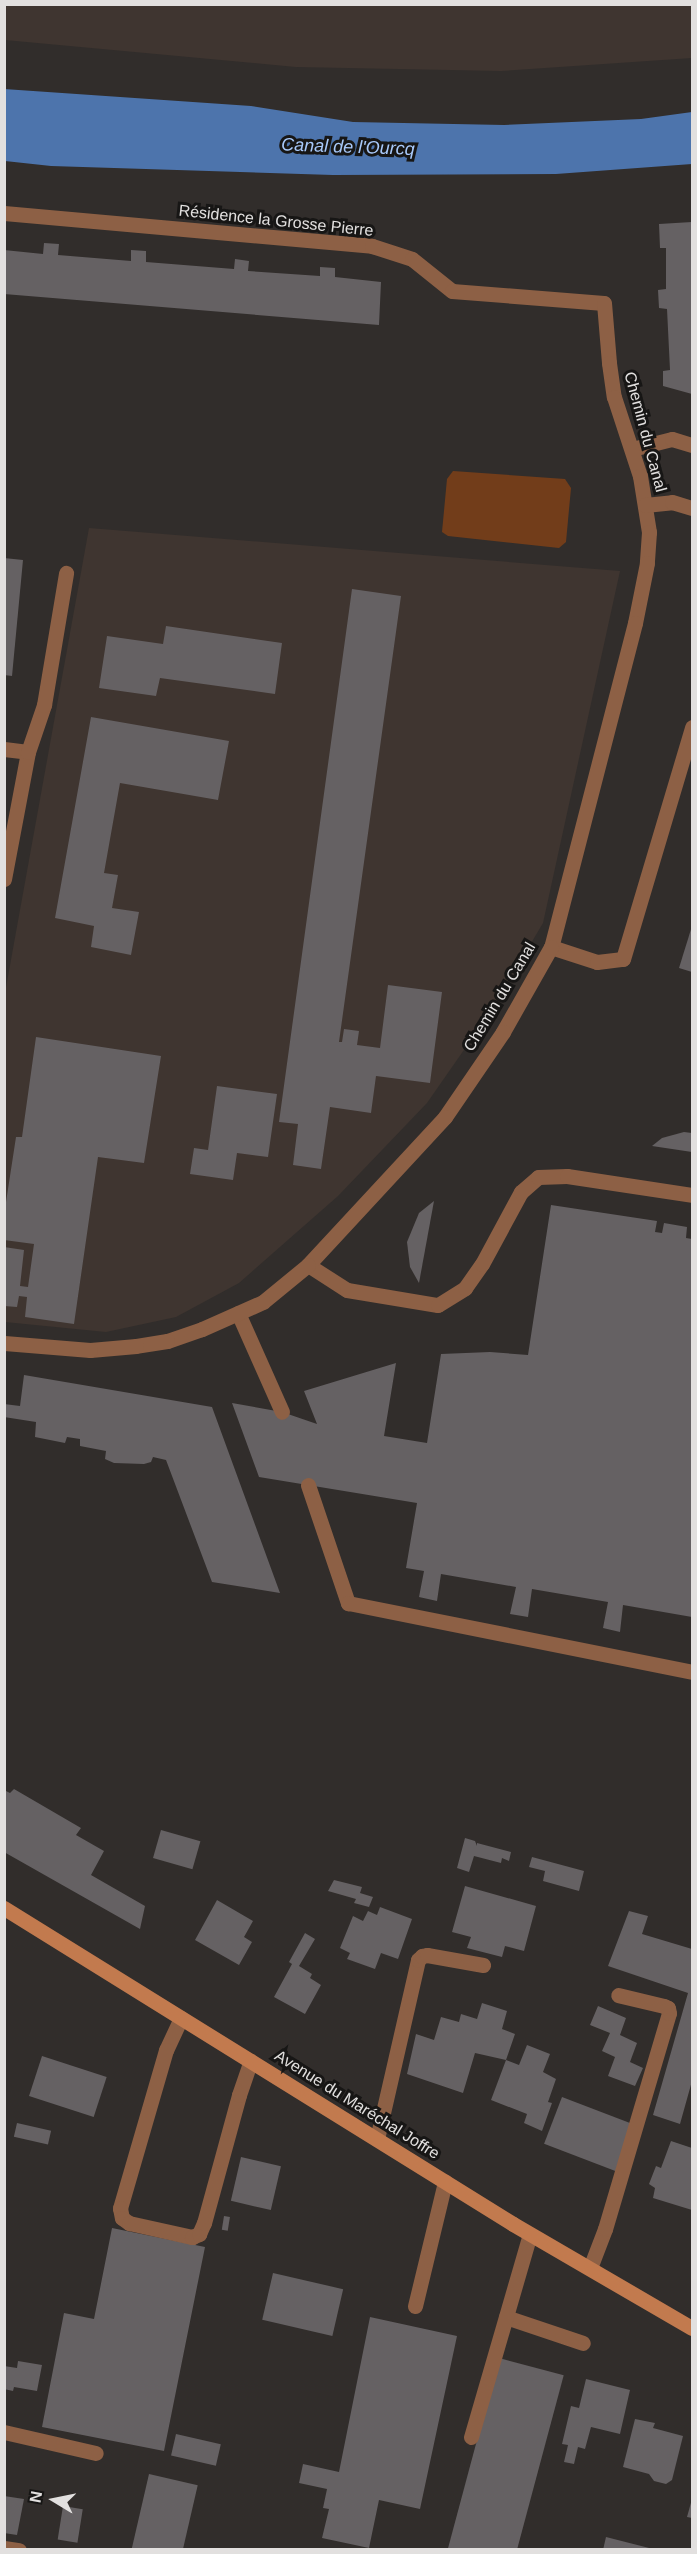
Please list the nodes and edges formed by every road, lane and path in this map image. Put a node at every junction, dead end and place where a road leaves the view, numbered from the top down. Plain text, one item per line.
1 (4, 213) edge
2 (604, 303) joint
3 (693, 445) edge
4 (632, 449) junction
5 (645, 505) junction
6 (693, 508) edge
7 (66, 573) dead end
8 (693, 728) edge
9 (4, 749) edge
10 (28, 752) junction
11 (7, 850) edge
12 (4, 879) edge
13 (551, 947) junction
14 (693, 1194) edge
15 (308, 1265) junction
16 (238, 1313) junction
17 (4, 1343) edge
18 (282, 1412) dead end
19 (308, 1485) dead end
20 (693, 1672) edge
21 (4, 1908) edge
22 (483, 1965) dead end
23 (618, 1995) dead end
24 (181, 2018) junction
25 (251, 2061) junction
26 (376, 2139) junction
27 (445, 2182) junction
28 (530, 2234) junction
29 (590, 2268) junction
30 (415, 2307) dead end
31 (506, 2317) junction
32 (693, 2328) edge
33 (583, 2343) dead end
34 (4, 2432) edge
35 (471, 2437) dead end
36 (96, 2453) dead end
37 (4, 2548) edge
38 (19, 2550) edge

1 - 2 street, Résidence la Grosse Pierre
2 - 4 street, Chemin du Canal
3 - 4 street
4 - 5 street, Chemin du Canal
5 - 6 street
5 - 13 street, Chemin du Canal
7 - 10 street
8 - 13 street
9 - 10 street
10 - 11 street
11 - 12 street
13 - 15 street, Chemin du Canal
14 - 15 street
15 - 16 street, Chemin du Canal
16 - 17 street, Chemin du Canal
16 - 18 street
19 - 20 street
21 - 24 main road, Avenue du Maréchal Joffre
22 - 26 street
23 - 29 street
24 - 25 main road, Avenue du Maréchal Joffre
24 - 25 street
25 - 26 main road, Avenue du Maréchal Joffre
26 - 27 main road, Avenue du Maréchal Joffre
27 - 28 main road, Avenue du Maréchal Joffre
27 - 30 street
28 - 29 main road, Avenue du Maréchal Joffre
28 - 31 street
29 - 32 main road, Avenue du Maréchal Joffre
31 - 33 street
31 - 35 street
34 - 36 street
37 - 38 street

